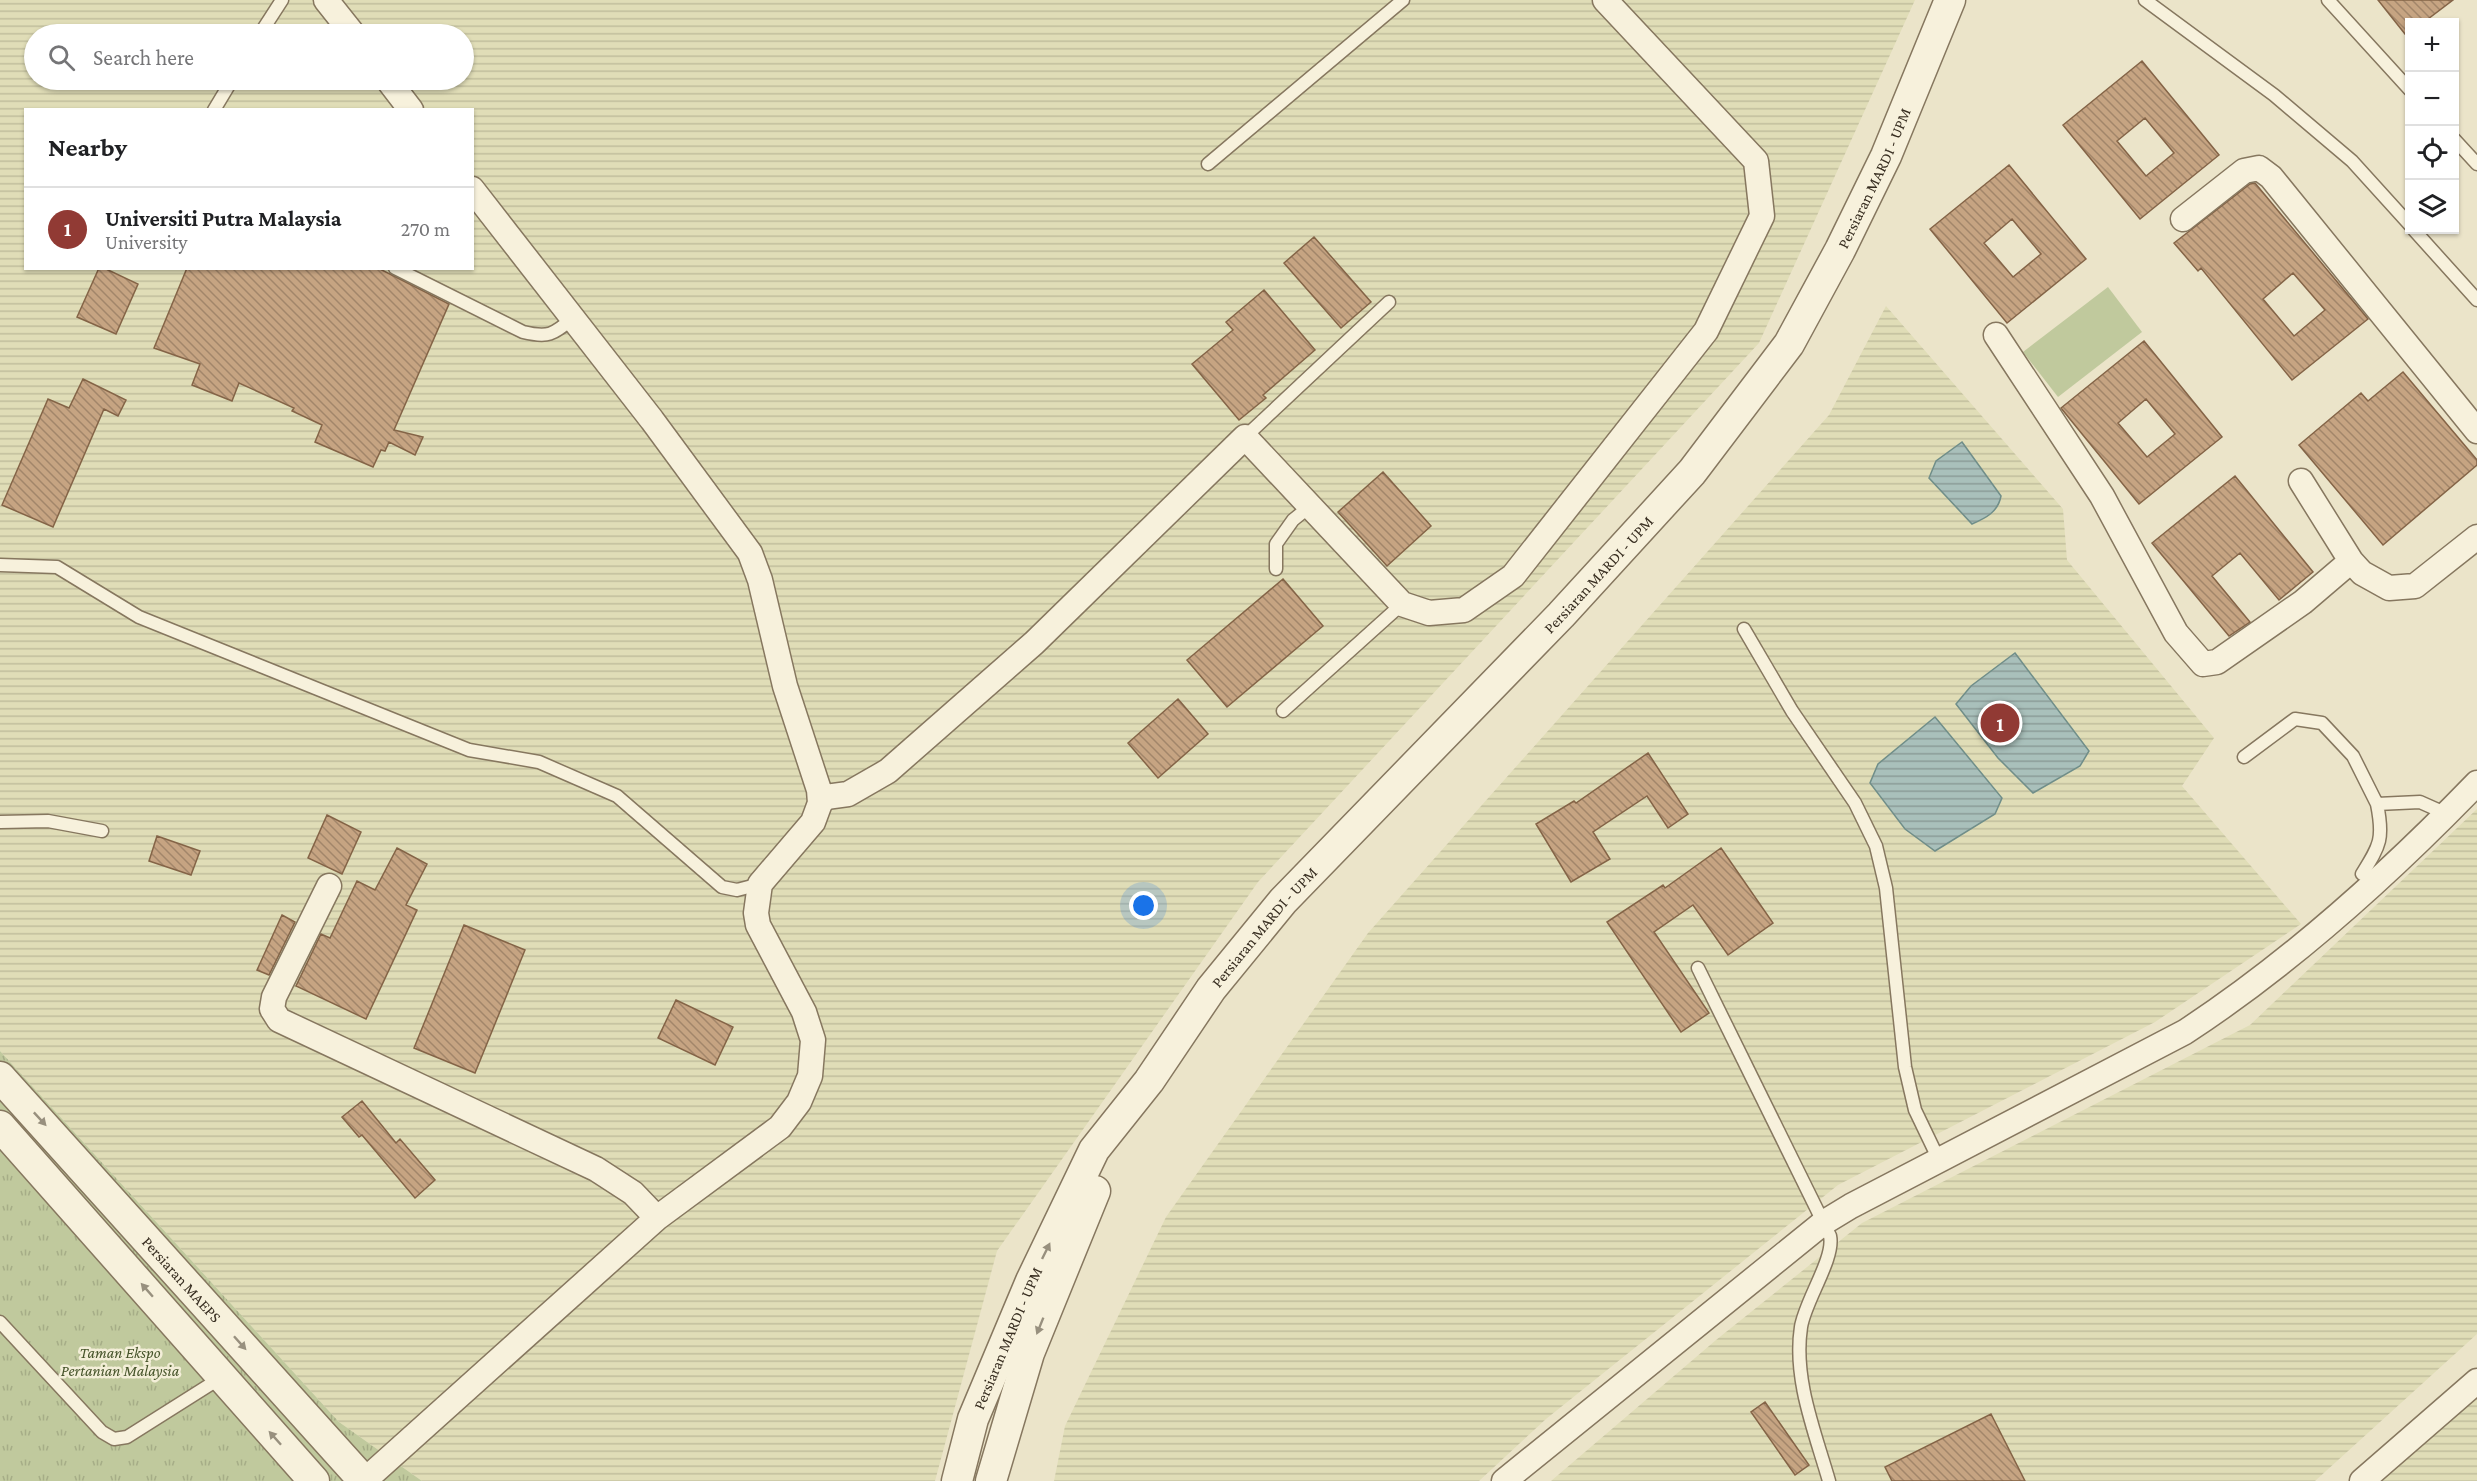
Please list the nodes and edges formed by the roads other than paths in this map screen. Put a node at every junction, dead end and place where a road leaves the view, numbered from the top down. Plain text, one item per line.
1 (282, 0) edge
2 (326, 0) edge
3 (1403, 0) edge
4 (1605, 0) edge
5 (1950, 0) edge
6 (2145, 0) edge
7 (2328, 0) edge
8 (266, 24) edge
9 (345, 24) edge
10 (2405, 86) edge
11 (226, 90) edge
12 (396, 90) edge
13 (215, 108) edge
14 (409, 108) edge
15 (2459, 144) edge
16 (1208, 164) dead end
17 (2477, 164) edge
18 (474, 192) edge
19 (2183, 219) dead end
20 (2405, 221) edge
21 (2418, 234) edge
22 (399, 270) edge
23 (2477, 300) edge
24 (1389, 302) dead end
25 (573, 318) junction
26 (1996, 335) dead end
27 (2477, 431) edge
28 (1245, 437) junction
29 (2301, 481) dead end
30 (1309, 507) junction
31 (2477, 537) edge
32 (2351, 561) junction
33 (0, 565) edge
34 (1276, 569) dead end
35 (1402, 604) junction
36 (1744, 630) dead end
37 (1283, 711) dead end
38 (2244, 757) dead end
39 (2477, 783) edge
40 (834, 797) junction
41 (2377, 804) junction
42 (2447, 814) junction
43 (0, 822) edge
44 (102, 831) dead end
45 (2362, 874) dead end
46 (760, 884) junction
47 (329, 886) dead end
48 (1698, 968) dead end
49 (0, 1077) edge
50 (1149, 1081) junction
51 (0, 1126) edge
52 (1939, 1160) junction
53 (657, 1218) junction
54 (1823, 1223) junction
55 (0, 1322) edge
56 (223, 1377) junction
57 (2477, 1381) edge
58 (314, 1481) edge
59 (364, 1481) edge
60 (957, 1481) edge
61 (991, 1481) edge
62 (1503, 1481) edge
63 (1829, 1481) edge
64 (2362, 1481) edge

1 - 8 lane
2 - 9 street
3 - 16 lane
4 - 35 street
5 - 50 street, Persiaran MARDI - UPM
6 - 20 lane
7 - 10 lane
11 - 13 lane
12 - 14 street
15 - 17 lane
18 - 25 street
19 - 27 street
21 - 23 lane
22 - 25 lane
24 - 28 lane
25 - 40 street
26 - 32 street
28 - 30 street
28 - 40 street
29 - 32 street
30 - 34 lane
30 - 35 street
31 - 32 street
33 - 46 lane
35 - 37 lane
36 - 52 lane
38 - 41 lane
39 - 42 street
40 - 46 street
41 - 42 lane
41 - 45 lane
42 - 52 street
43 - 44 lane
46 - 53 street
47 - 53 street
48 - 54 lane
49 -> 59 street, Persiaran MAEPS
60 -> 50 street, Persiaran MARDI - UPM
50 -> 61 street, Persiaran MARDI - UPM
56 -> 51 street, Persiaran MAEPS
52 - 54 street
53 - 59 street
54 - 62 street
54 - 63 lane
55 - 56 lane
58 -> 56 street, Persiaran MAEPS
57 - 64 street

